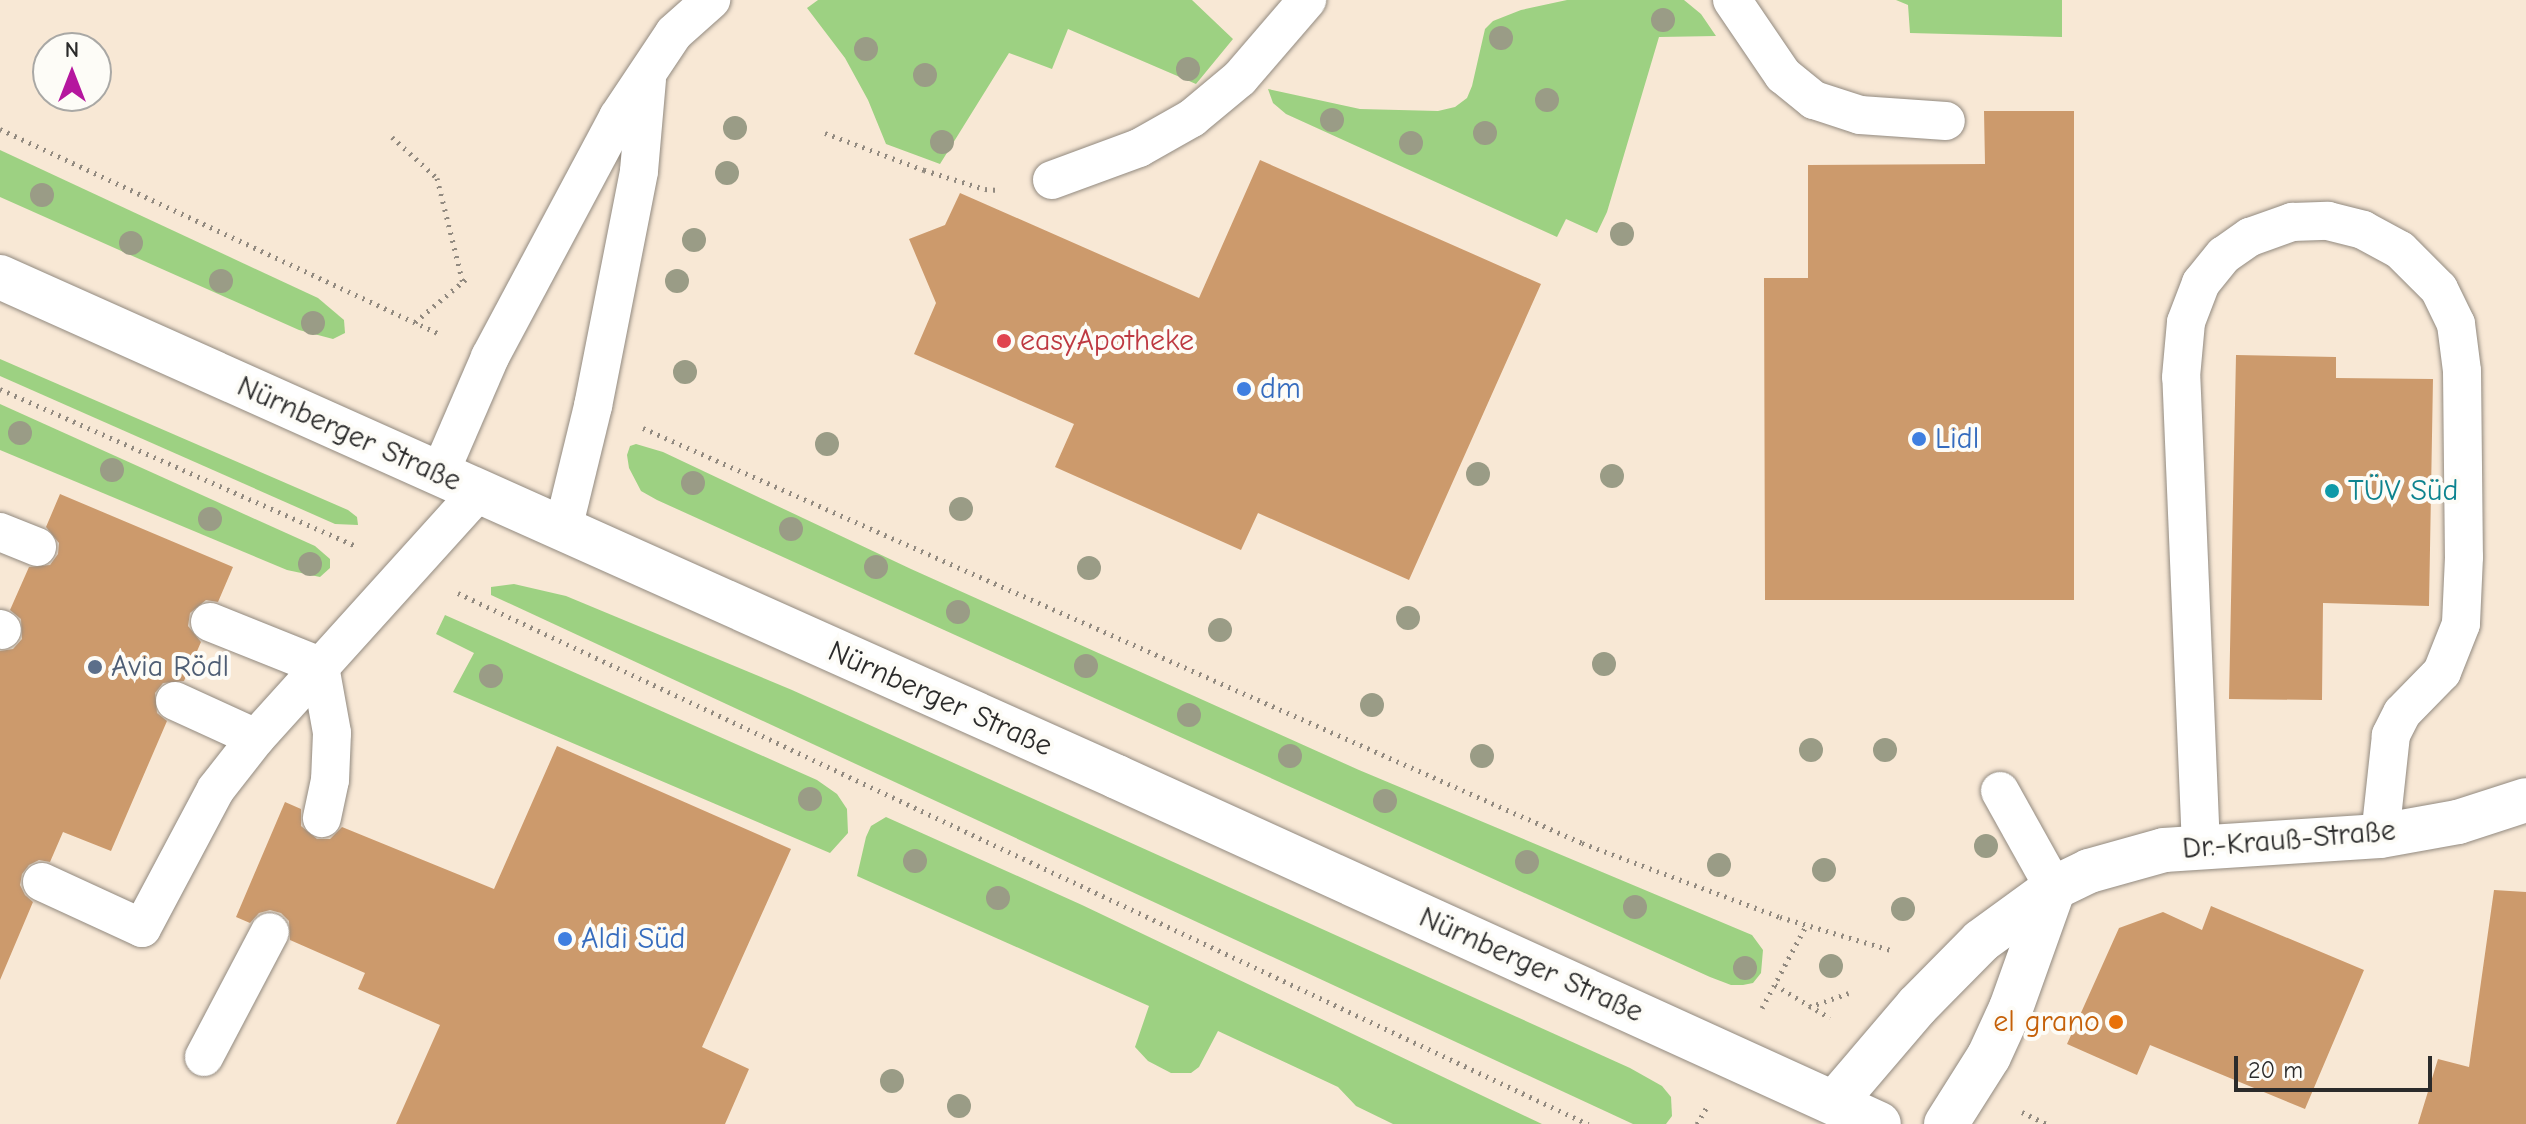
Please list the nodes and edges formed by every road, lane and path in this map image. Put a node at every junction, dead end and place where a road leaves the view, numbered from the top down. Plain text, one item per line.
1 (711, 0) edge
2 (1307, 0) edge
3 (1732, 0) edge
4 (648, 72) junction
5 (1946, 121) dead end
6 (0, 129) edge
7 (825, 133) dead end
8 (392, 137) dead end
9 (1052, 180) dead end
10 (985, 189) dead end
11 (0, 277) edge
12 (463, 284) dead end
13 (427, 329) dead end
14 (0, 389) edge
15 (637, 425) dead end
16 (439, 475) junction
17 (478, 492) junction
18 (563, 529) junction
19 (0, 532) edge
20 (37, 547) dead end
21 (408, 569) junction
22 (210, 622) dead end
23 (320, 666) junction
24 (175, 701) dead end
25 (256, 738) junction
26 (2000, 791) dead end
27 (2526, 800) edge
28 (322, 818) dead end
29 (2380, 836) junction
30 (2201, 847) junction
31 (42, 882) dead end
32 (2054, 888) junction
33 (1806, 926) junction
34 (270, 932) dead end
35 (1898, 952) dead end
36 (1775, 985) junction
37 (1768, 999) dead end
38 (1822, 1014) dead end
39 (204, 1057) dead end
40 (1827, 1113) edge
41 (1588, 1124) edge
42 (1879, 1124) edge
43 (1946, 1124) edge

1 - 4 lane
2 - 9 lane
3 - 5 lane
4 - 16 lane
4 - 18 lane
6 - 13 path
7 - 10 path
8 - 12 path
11 - 16 main road, Nürnberger Straße
14 - 21 path
15 - 33 path
16 - 17 main road, Nürnberger Straße
17 - 18 main road, Nürnberger Straße
17 - 21 lane
18 - 40 main road, Nürnberger Straße
19 - 20 lane
21 - 23 lane
21 - 41 path
22 - 23 lane
23 - 25 lane
23 - 28 lane
24 - 25 lane
25 - 31 lane
26 - 32 lane
27 - 29 main road, Dr.-Krauß-Straße
29 - 30 main road, Dr.-Krauß-Straße
29 - 30 lane
30 - 32 main road, Dr.-Krauß-Straße
32 - 40 main road, Dr.-Krauß-Straße
32 - 43 main road
33 - 35 path
33 - 36 path
34 - 39 lane
36 - 37 path
36 - 38 path
40 - 42 main road, Nürnberger Straße

